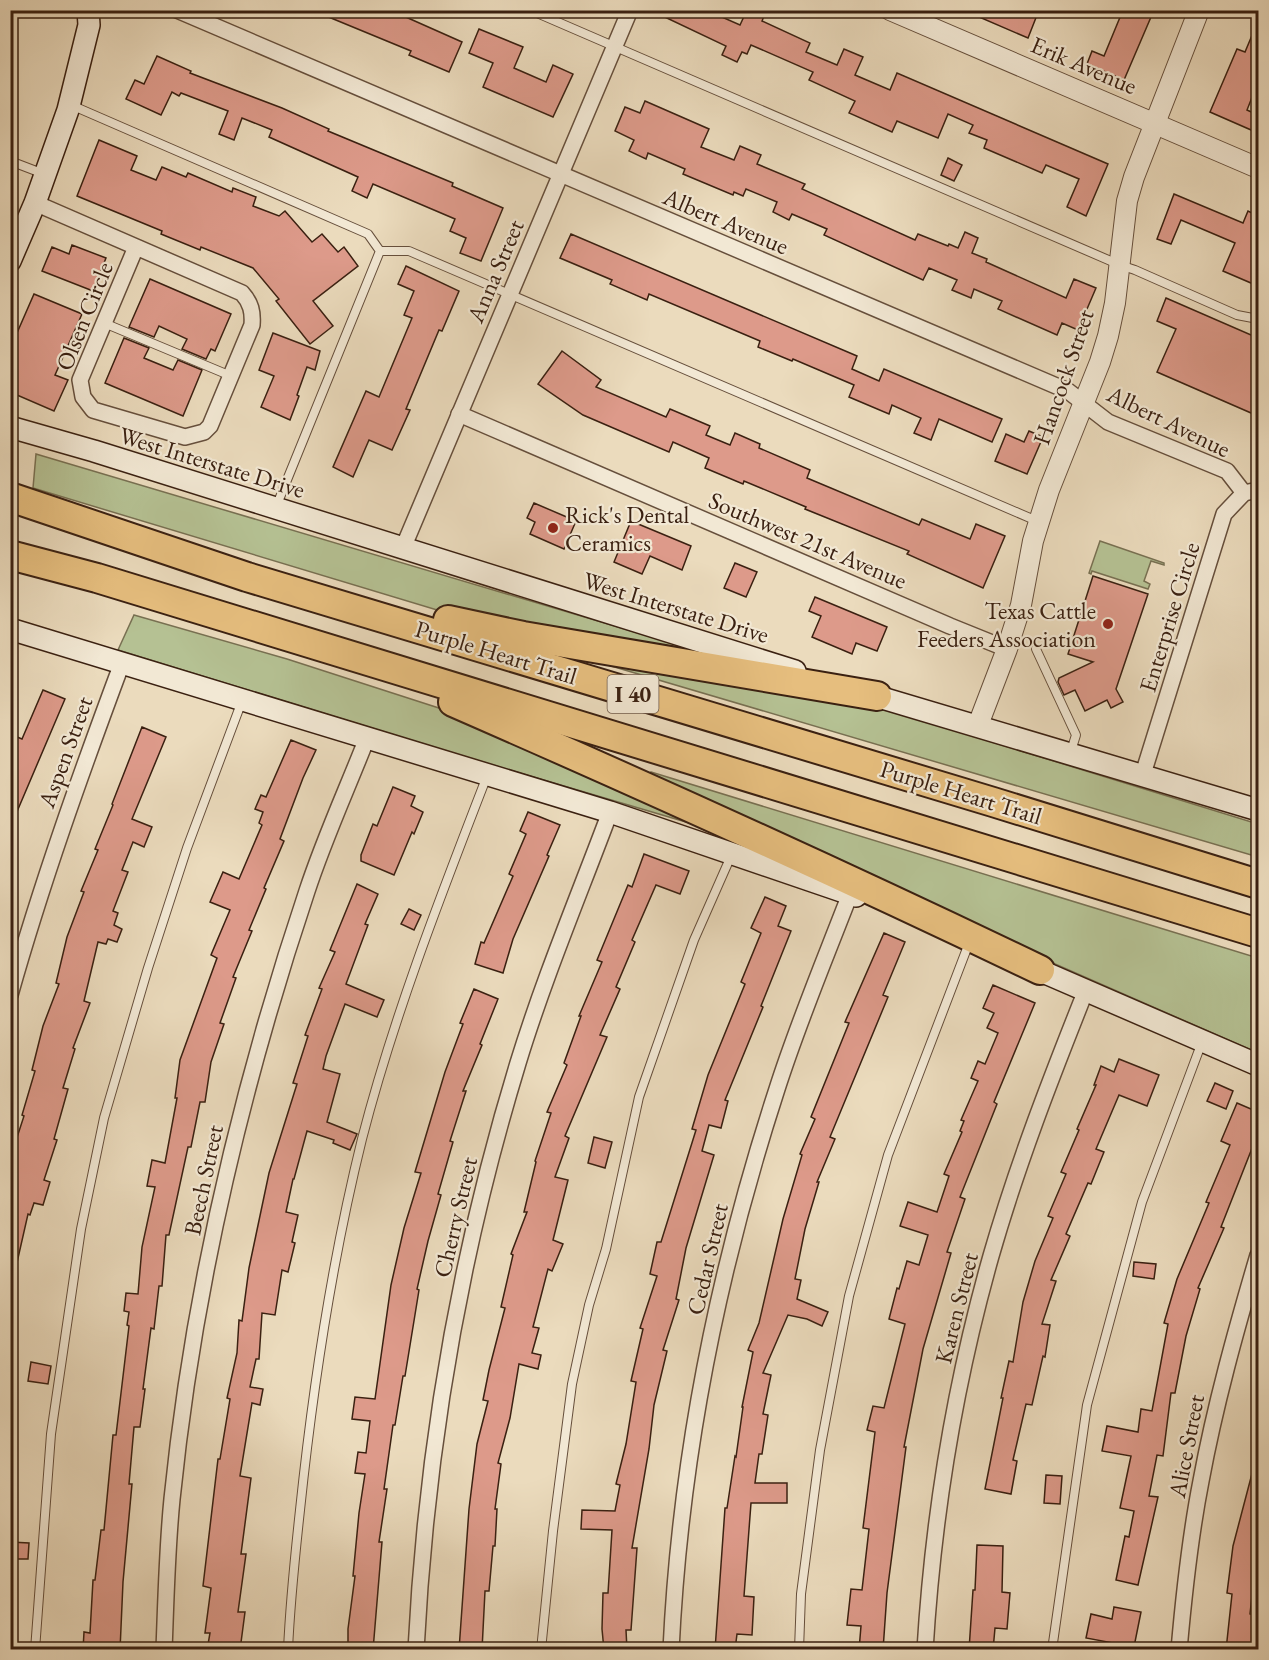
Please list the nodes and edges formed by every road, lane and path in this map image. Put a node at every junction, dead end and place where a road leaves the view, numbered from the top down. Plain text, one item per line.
1 (88, 10) edge
2 (177, 10) edge
3 (530, 10) edge
4 (630, 10) edge
5 (890, 10) edge
6 (1199, 10) edge
7 (1247, 10) edge
8 (1258, 15) edge
9 (924, 17) edge
10 (615, 46) junction
11 (69, 104) junction
12 (1154, 123) junction
13 (10, 161) edge
14 (1258, 168) edge
15 (45, 175) junction
16 (560, 175) junction
17 (35, 203) junction
18 (136, 247) junction
19 (380, 251) junction
20 (10, 261) edge
21 (1120, 265) junction
22 (510, 294) junction
23 (1258, 320) edge
24 (104, 323) junction
25 (231, 376) junction
26 (1083, 403) junction
27 (459, 414) junction
28 (10, 427) edge
29 (1251, 491) edge
30 (10, 497) edge
31 (276, 508) junction
32 (1039, 521) junction
33 (403, 548) junction
34 (10, 555) edge
35 (247, 577) junction
36 (10, 629) edge
37 (325, 646) junction
38 (1007, 649) junction
39 (1036, 649) dead end
40 (122, 663) junction
41 (877, 696) junction
42 (243, 700) junction
43 (978, 725) junction
44 (367, 738) junction
45 (1071, 753) junction
46 (488, 774) junction
47 (1143, 774) junction
48 (1258, 810) edge
49 (610, 812) junction
50 (732, 854) junction
51 (1258, 884) edge
52 (850, 894) junction
53 (1258, 933) edge
54 (969, 941) junction
55 (1040, 970) junction
56 (1086, 990) junction
57 (10, 995) edge
58 (1203, 1041) junction
59 (1258, 1065) edge
60 (1258, 1255) edge
61 (35, 1650) edge
62 (164, 1650) edge
63 (288, 1650) edge
64 (416, 1650) edge
65 (541, 1650) edge
66 (671, 1650) edge
67 (799, 1650) edge
68 (925, 1650) edge
69 (1052, 1650) edge
70 (1179, 1650) edge

1 - 11 main road
2 - 16 street, Albert Avenue
3 - 10 lane
4 - 10 street, Anna Street
5 - 9 street, Erik Avenue
6 - 12 street, Hancock Street
7 - 8 lane
9 - 12 street, Erik Avenue
10 - 16 street, Anna Street
10 - 21 lane
11 - 15 main road
11 - 19 lane
12 - 14 street, Erik Avenue
12 - 21 street, Hancock Street
13 - 15 lane
15 - 17 main road
16 - 22 street, Anna Street
16 - 26 street, Albert Avenue
17 - 18 street, Olsen Circle
17 - 20 main road
18 - 24 street, Olsen Circle
18 - 25 street, Olsen Circle
19 - 22 lane
19 - 31 lane
21 - 23 lane
21 - 26 street, Hancock Street
22 - 27 street, Anna Street
22 - 32 lane
24 - 25 lane
24 - 25 street, Olsen Circle
26 - 29 street, Albert Avenue
26 - 32 street, Hancock Street
27 - 33 street, Anna Street
27 - 38 street, Southwest 21st Avenue
28 - 31 main road, West Interstate Drive
29 - 47 street, Enterprise Circle
30 - 35 highway, Purple Heart Trail / I 40
31 - 33 main road, West Interstate Drive
32 - 38 street, Hancock Street
33 - 41 main road, West Interstate Drive
34 - 37 highway, Purple Heart Trail / I 40
35 - 41 highway
35 - 51 highway, Purple Heart Trail / I 40
36 - 40 main road
37 - 53 highway, Purple Heart Trail / I 40
37 - 55 highway
38 - 43 street, Hancock Street
39 - 45 lane
40 - 42 main road
40 - 57 street, Aspen Street
41 - 43 main road, West Interstate Drive
42 - 44 main road
42 - 61 lane
43 - 45 main road, West Interstate Drive
44 - 46 main road
44 - 62 street, Beech Street
45 - 47 main road, West Interstate Drive
46 - 49 main road
46 - 63 lane
47 - 48 main road, West Interstate Drive
49 - 50 main road
49 - 64 street, Cherry Street
50 - 52 main road
50 - 65 lane
52 - 54 main road
52 - 66 street, Cedar Street
54 - 55 main road
54 - 67 lane
55 - 56 main road
56 - 58 main road
56 - 68 street, Karen Street
58 - 59 main road
58 - 69 lane
60 - 70 street, Alice Street

